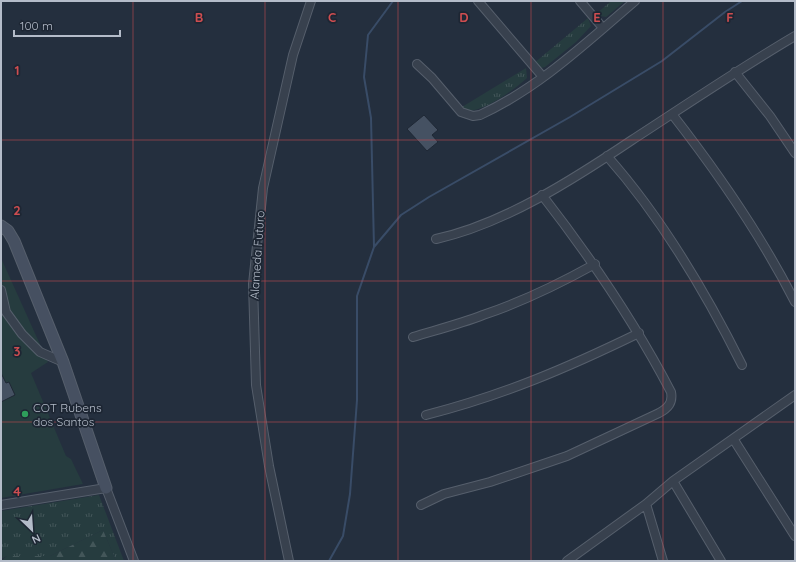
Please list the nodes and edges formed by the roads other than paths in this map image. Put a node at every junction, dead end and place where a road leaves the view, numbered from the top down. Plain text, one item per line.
1 (311, 1) edge
2 (478, 1) edge
3 (580, 1) edge
4 (635, 1) edge
5 (603, 28) junction
6 (795, 36) edge
7 (417, 64) dead end
8 (735, 72) junction
9 (543, 77) junction
10 (672, 114) junction
11 (795, 153) edge
12 (607, 156) junction
13 (542, 195) junction
14 (1, 230) edge
15 (436, 239) dead end
16 (595, 264) junction
17 (1, 290) edge
18 (795, 302) edge
19 (639, 333) junction
20 (413, 337) dead end
21 (63, 362) junction
22 (742, 365) dead end
23 (795, 395) edge
24 (426, 415) dead end
25 (734, 440) junction
26 (673, 481) junction
27 (106, 488) junction
28 (646, 504) junction
29 (1, 505) edge
30 (421, 505) dead end
31 (795, 536) edge
32 (134, 561) edge
33 (289, 561) edge
34 (568, 561) edge
35 (663, 561) edge
36 (722, 561) edge

1 - 33 street, Alameda Futuro
2 - 9 street
3 - 5 street
4 - 5 street
5 - 9 street
6 - 8 street
7 - 9 street
8 - 10 street
8 - 11 street
10 - 12 street
10 - 18 street
12 - 13 street
12 - 22 street
13 - 15 street
13 - 16 street
14 - 21 street
16 - 19 street
16 - 20 street
17 - 21 street
19 - 24 street
19 - 30 street
21 - 27 street
23 - 25 street
25 - 26 street
25 - 31 street
26 - 28 street
26 - 36 street
27 - 29 street
27 - 32 street
28 - 34 street
28 - 35 street

